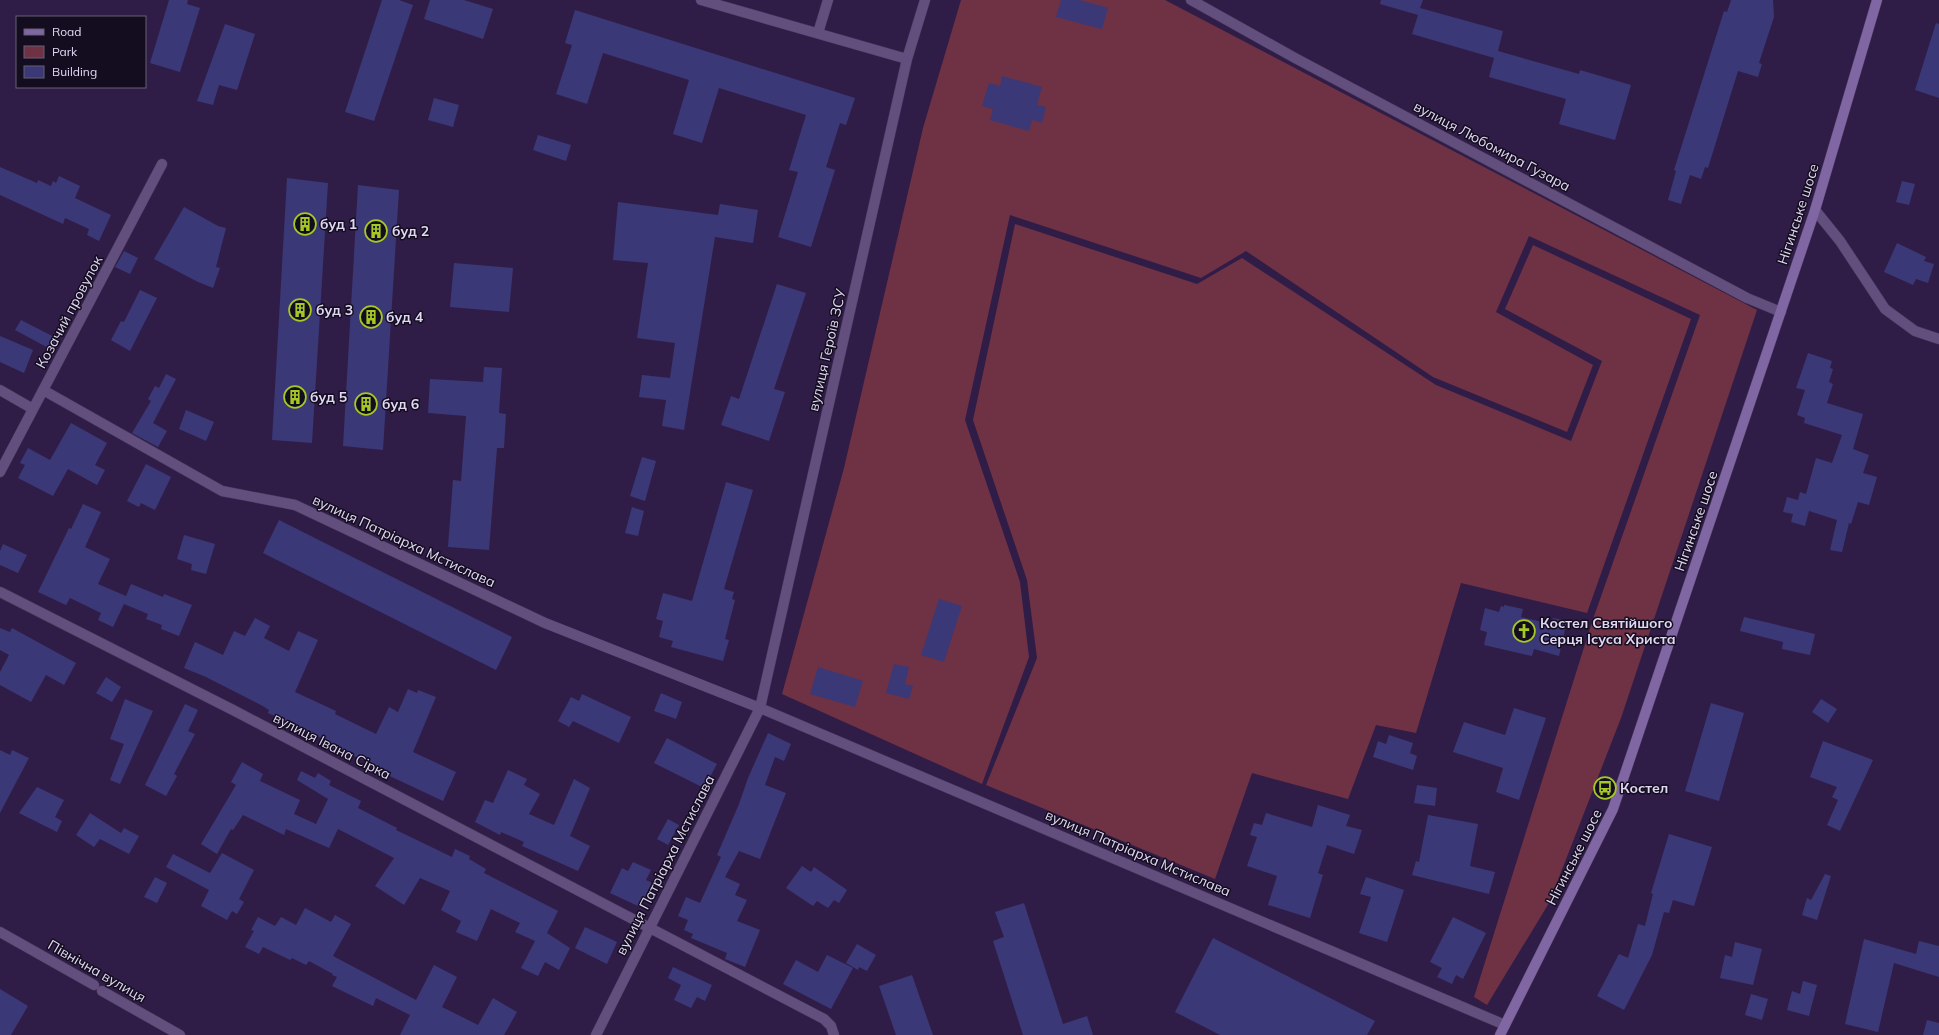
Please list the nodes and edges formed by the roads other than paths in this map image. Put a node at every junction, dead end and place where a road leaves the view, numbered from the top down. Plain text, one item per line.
1 (701, 0) edge
2 (828, 0) edge
3 (925, 0) edge
4 (1191, 0) edge
5 (1877, 0) edge
6 (818, 33) junction
7 (907, 59) junction
8 (162, 164) dead end
9 (1815, 210) junction
10 (1781, 312) junction
11 (1939, 339) edge
12 (0, 390) edge
13 (43, 390) junction
14 (33, 409) junction
15 (0, 472) edge
16 (0, 592) edge
17 (760, 708) junction
18 (650, 927) junction
19 (0, 932) edge
20 (1505, 1025) junction
21 (180, 1035) edge
22 (596, 1035) edge
23 (834, 1035) edge
24 (1500, 1035) edge

1 - 6 street
2 - 6 street
3 - 7 street, вулиця Героїв ЗСУ
4 - 10 street, вулиця Любомира Гузара
5 - 9 main road, Нігинське шосе
6 - 7 street
7 - 17 street, вулиця Героїв ЗСУ
8 - 13 street, Козачий провулок
9 - 10 main road, Нігинське шосе
9 - 11 street
10 - 20 main road, Нігинське шосе
12 - 14 street
13 - 14 street, Козачий провулок
13 - 17 street, вулиця Патріарха Мстислава
14 - 15 street, Козачий провулок
16 - 18 street, вулиця Івана Сірка
17 - 18 street, вулиця Патріарха Мстислава
17 - 20 street, вулиця Патріарха Мстислава
18 - 22 street, вулиця Патріарха Мстислава
18 - 23 street, вулиця Івана Сірка
19 - 21 street, Північна вулиця
20 - 24 main road, Нігинське шосе

